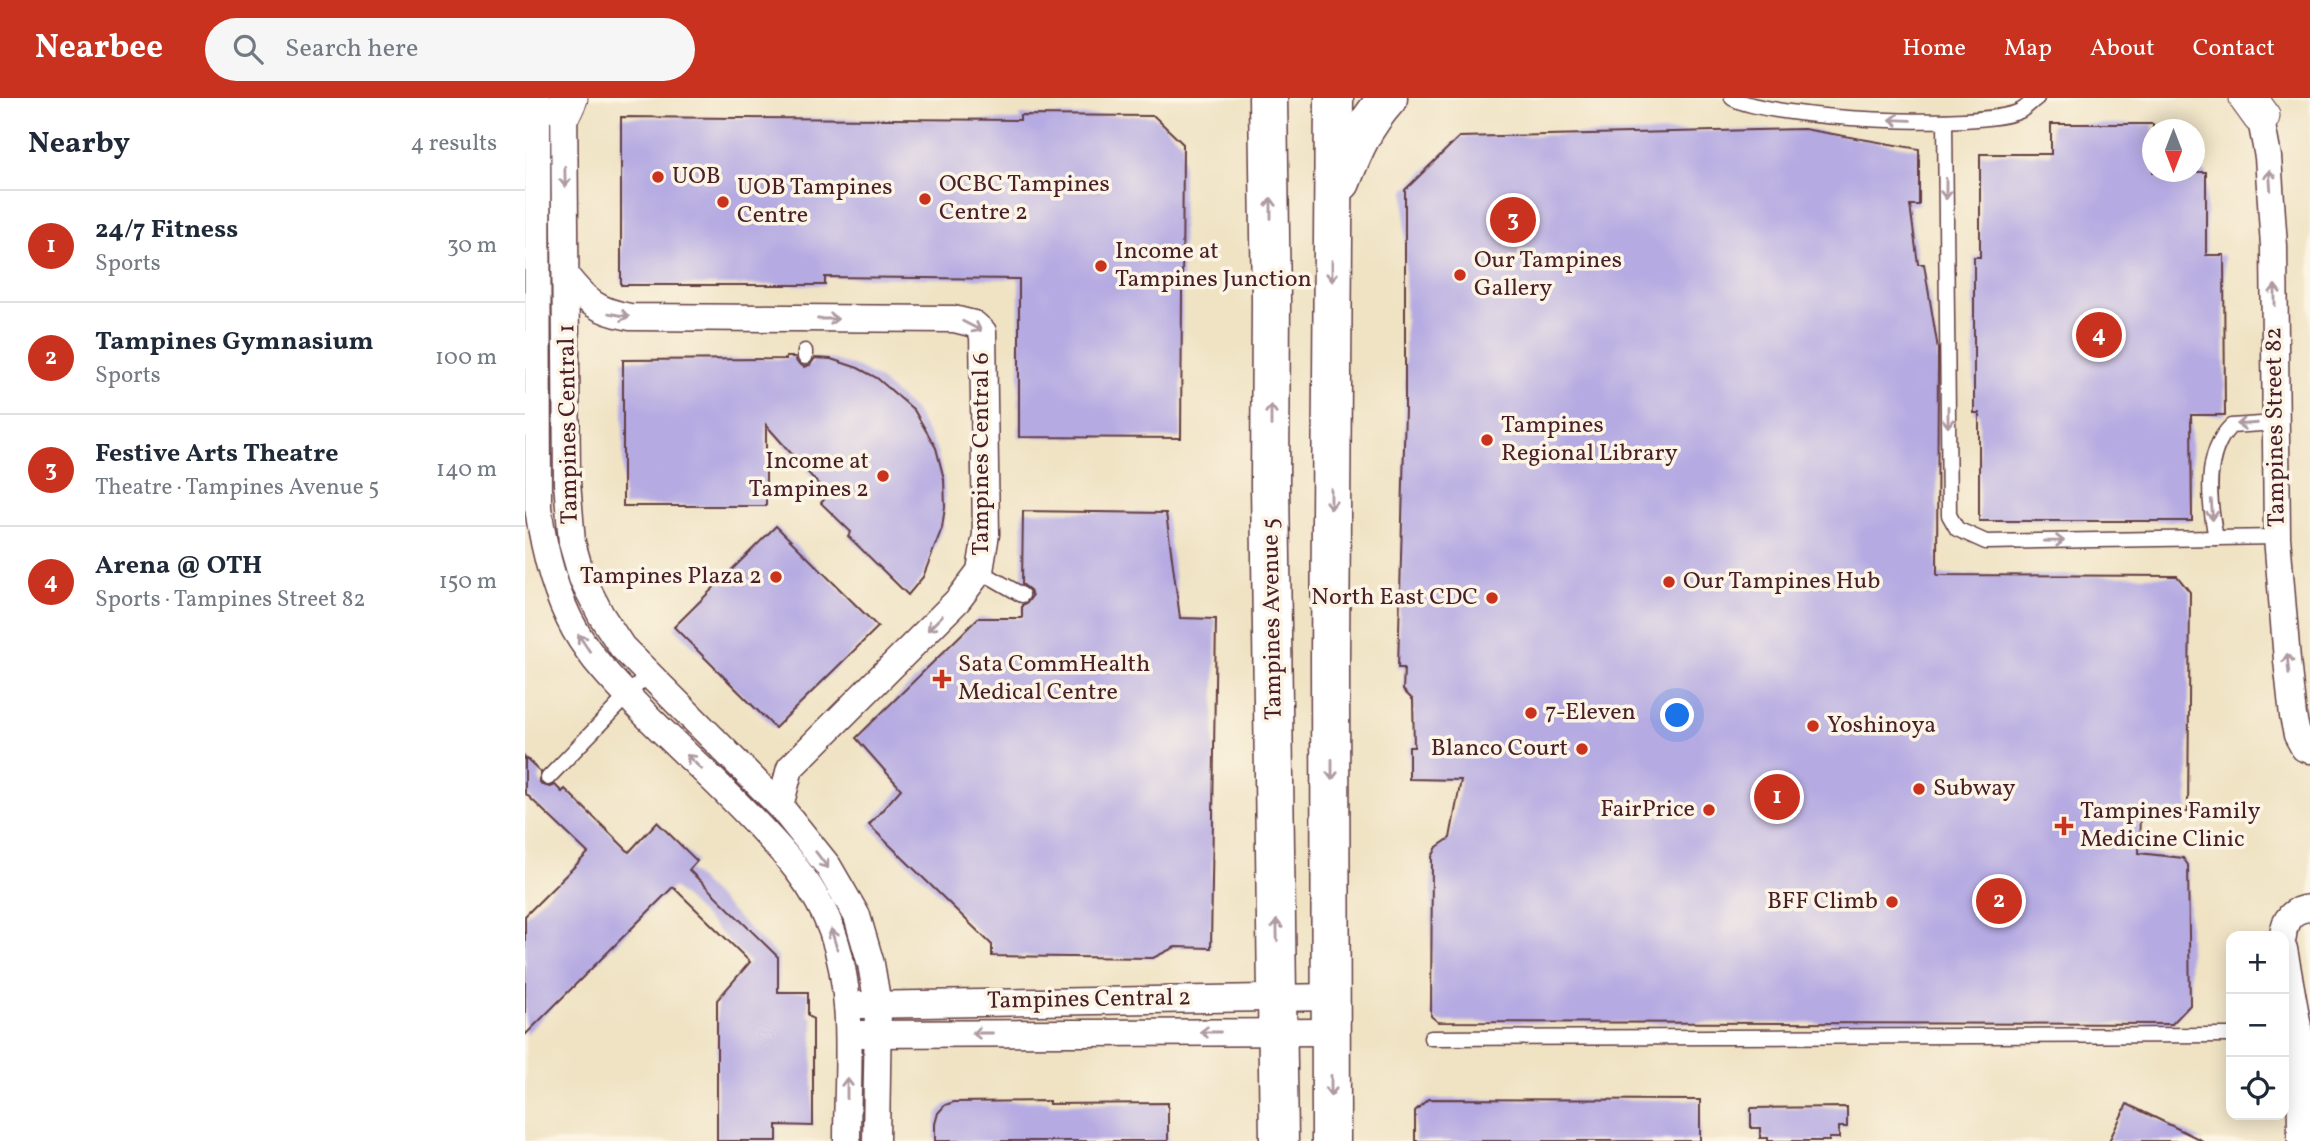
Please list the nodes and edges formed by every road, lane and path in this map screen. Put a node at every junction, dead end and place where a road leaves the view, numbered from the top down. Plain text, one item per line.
1 (1247, 98) edge
2 (1268, 98) edge
3 (1334, 98) edge
4 (1388, 98) edge
5 (1732, 98) edge
6 (2037, 98) edge
7 (559, 101) edge
8 (2255, 104) edge
9 (1945, 121) junction
10 (1270, 156) junction
11 (1333, 203) junction
12 (566, 276) junction
13 (2276, 423) junction
14 (531, 473) edge
15 (567, 482) junction
16 (2277, 537) junction
17 (2215, 538) junction
18 (980, 571) junction
19 (1022, 595) dead end
20 (648, 674) junction
21 (627, 695) junction
22 (675, 722) junction
23 (2310, 750) edge
24 (548, 778) dead end
25 (780, 806) junction
26 (2310, 908) edge
27 (2284, 931) edge
28 (2288, 994) edge
29 (848, 1005) junction
30 (878, 1005) junction
31 (1278, 1015) junction
32 (1331, 1015) junction
33 (877, 1033) junction
34 (848, 1034) junction
35 (2226, 1035) edge
36 (1431, 1038) dead end
37 (2292, 1038) edge
38 (847, 1141) edge
39 (876, 1141) edge
40 (1279, 1141) edge
41 (1331, 1141) edge
42 (2301, 1141) edge

1 - 10 main road
2 - 10 main road, Tampines Avenue 5
3 - 11 main road
4 - 11 main road
9 -> 5 lane
6 - 9 lane
7 -> 12 street, Tampines Central 1
7 - 14 street, Tampines Central 1
13 -> 8 street, Tampines Street 82
9 -> 17 lane
31 -> 10 main road, Tampines Avenue 5
11 -> 32 main road
12 - 15 street, Tampines Central 1
12 -> 18 street, Tampines Central 6
13 - 16 street, Tampines Street 82
13 -> 17 lane
14 - 15 street
21 -> 14 street, Tampines Central 1
15 - 20 street, Tampines Central 1
16 - 17 lane
23 -> 16 street, Tampines Street 82
18 - 19 lane
18 -> 25 street, Tampines Central 6
20 - 21 lane
20 - 22 street, Tampines Central 1
21 - 22 street, Tampines Central 1
21 - 24 lane
22 - 25 street, Tampines Central 1
29 -> 22 street, Tampines Central 1
25 -> 30 street, Tampines Central 1
26 - 27 street
28 - 37 street
29 - 30 street, Tampines Central 2
29 - 34 street, Tampines Central 1
30 - 31 street, Tampines Central 2
30 - 33 street, Tampines Central 1
31 - 32 street, Tampines Central 2
31 -> 33 street, Tampines Central 2
31 - 40 main road, Tampines Avenue 5
32 -> 41 main road
33 - 34 street, Tampines Central 2
33 - 39 street, Tampines Central 1
38 -> 34 street, Tampines Central 1
35 - 36 lane
37 - 42 street

